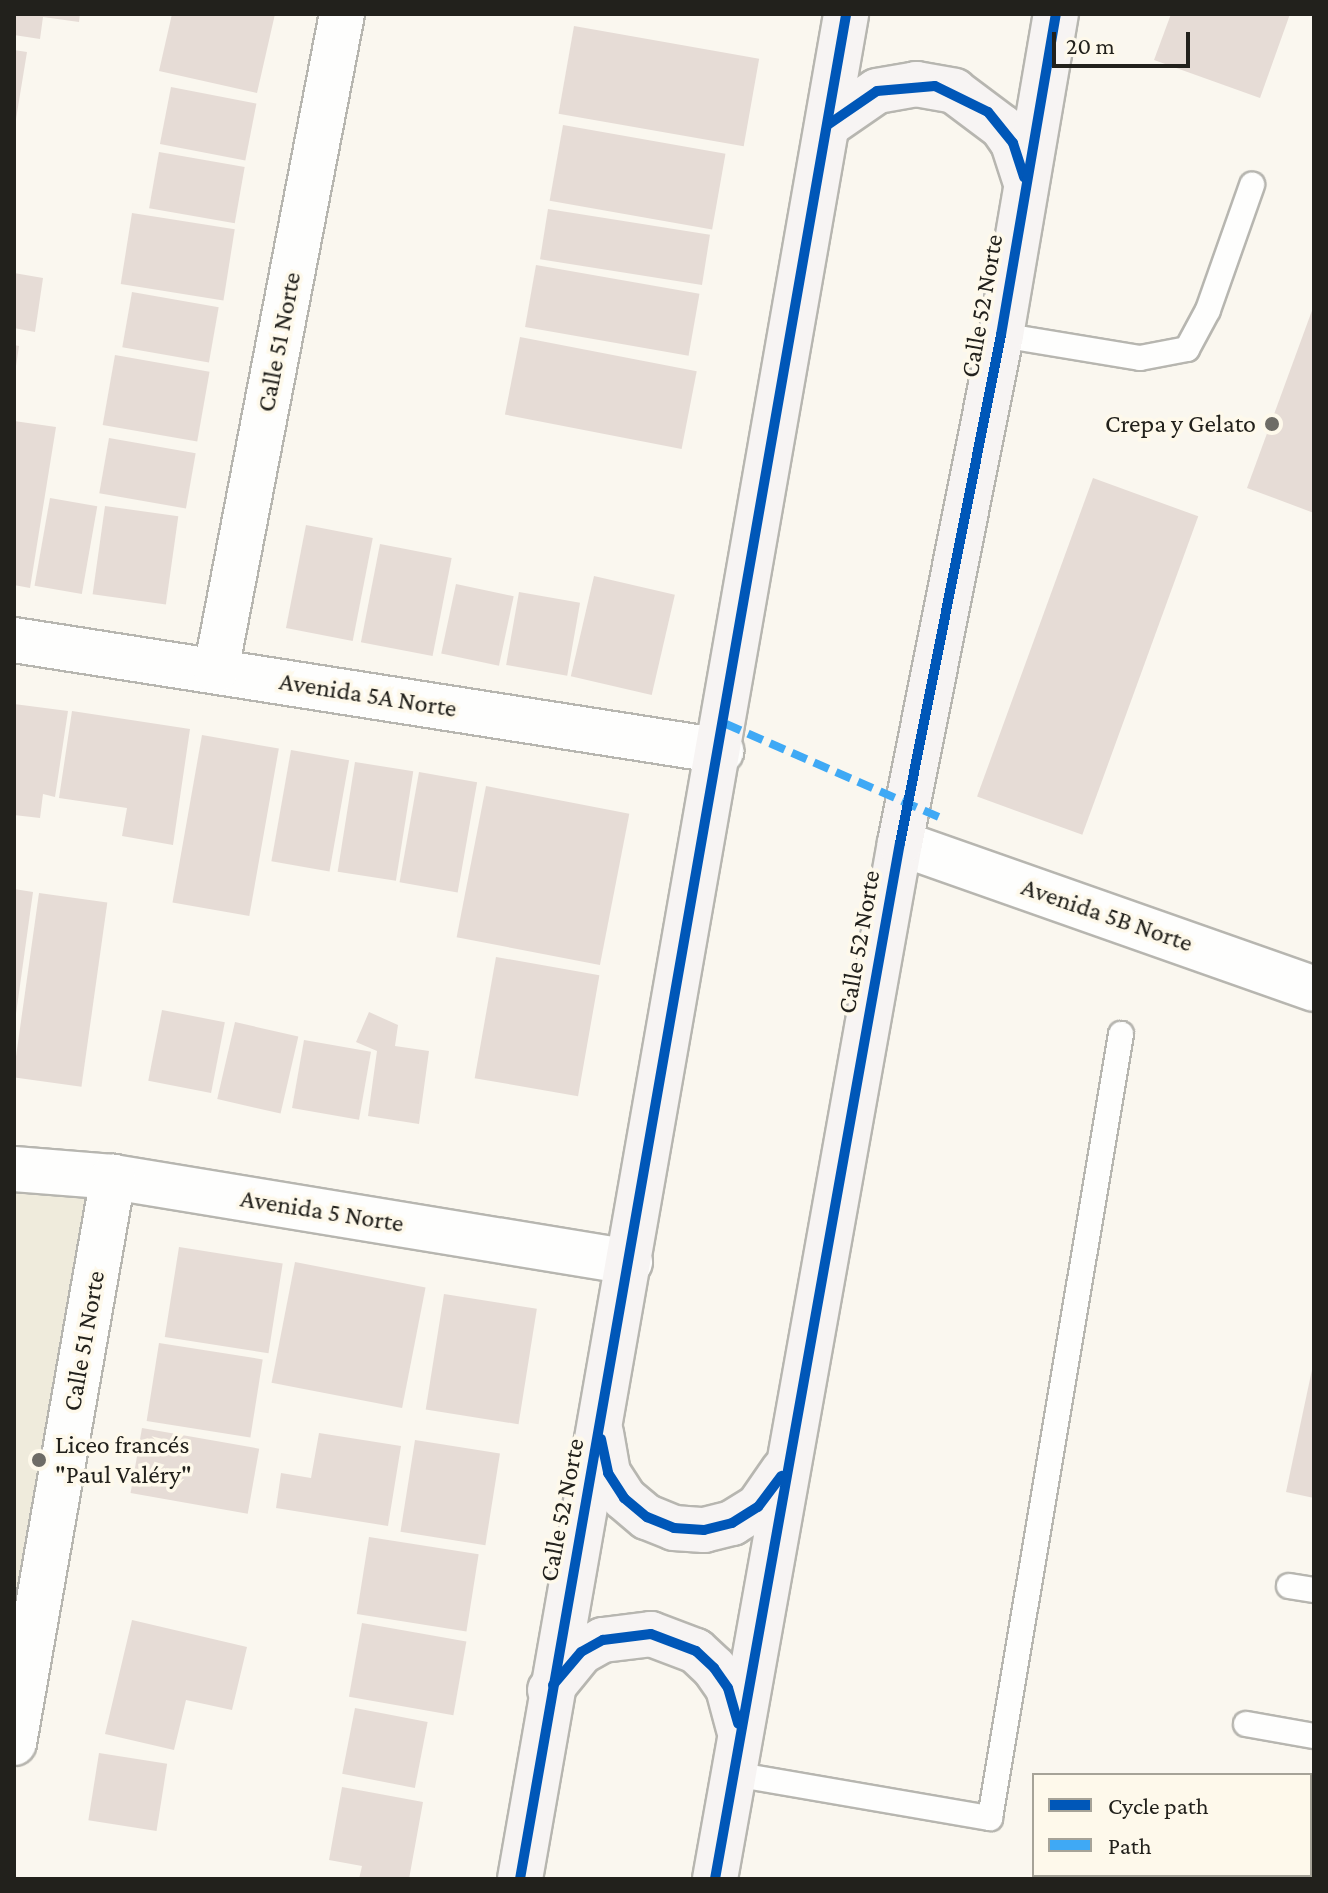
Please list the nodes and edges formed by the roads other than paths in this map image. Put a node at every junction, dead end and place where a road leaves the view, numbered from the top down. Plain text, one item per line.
1 (342, 14) edge
2 (846, 14) edge
3 (1056, 14) edge
4 (829, 124) junction
5 (1025, 180) junction
6 (1252, 185) dead end
7 (1001, 335) junction
8 (14, 640) edge
9 (216, 670) junction
10 (721, 751) junction
11 (900, 843) junction
12 (1314, 989) edge
13 (1121, 1034) dead end
14 (14, 1169) edge
15 (113, 1177) junction
16 (630, 1262) junction
17 (602, 1415) junction
18 (788, 1457) junction
19 (1289, 1586) dead end
20 (1314, 1590) edge
21 (550, 1690) junction
22 (1246, 1724) dead end
23 (1314, 1736) edge
24 (14, 1743) edge
25 (737, 1755) junction
26 (520, 1879) edge
27 (715, 1879) edge

1 - 9 street, Calle 51 Norte
2 - 4 main road, Calle 52 Norte
3 - 5 main road, Calle 52 Norte
4 - 5 main road
4 - 10 main road, Calle 52 Norte
5 - 7 main road, Calle 52 Norte
6 - 7 lane
7 - 11 main road, Calle 52 Norte
8 - 9 street, Avenida 5A Norte
9 - 10 street, Avenida 5A Norte
10 - 16 main road, Calle 52 Norte
11 - 12 street, Avenida 5B Norte
11 - 18 main road, Calle 52 Norte
13 - 25 lane
14 - 15 street, Avenida 5 Norte
15 - 16 street, Avenida 5 Norte
15 - 24 street, Calle 51 Norte
16 - 17 main road, Calle 52 Norte
17 - 18 main road
17 - 21 main road, Calle 52 Norte
18 - 25 main road, Calle 52 Norte
19 - 20 lane
21 - 25 main road
21 - 26 main road, Calle 52 Norte
22 - 23 lane
25 - 27 main road, Calle 52 Norte

